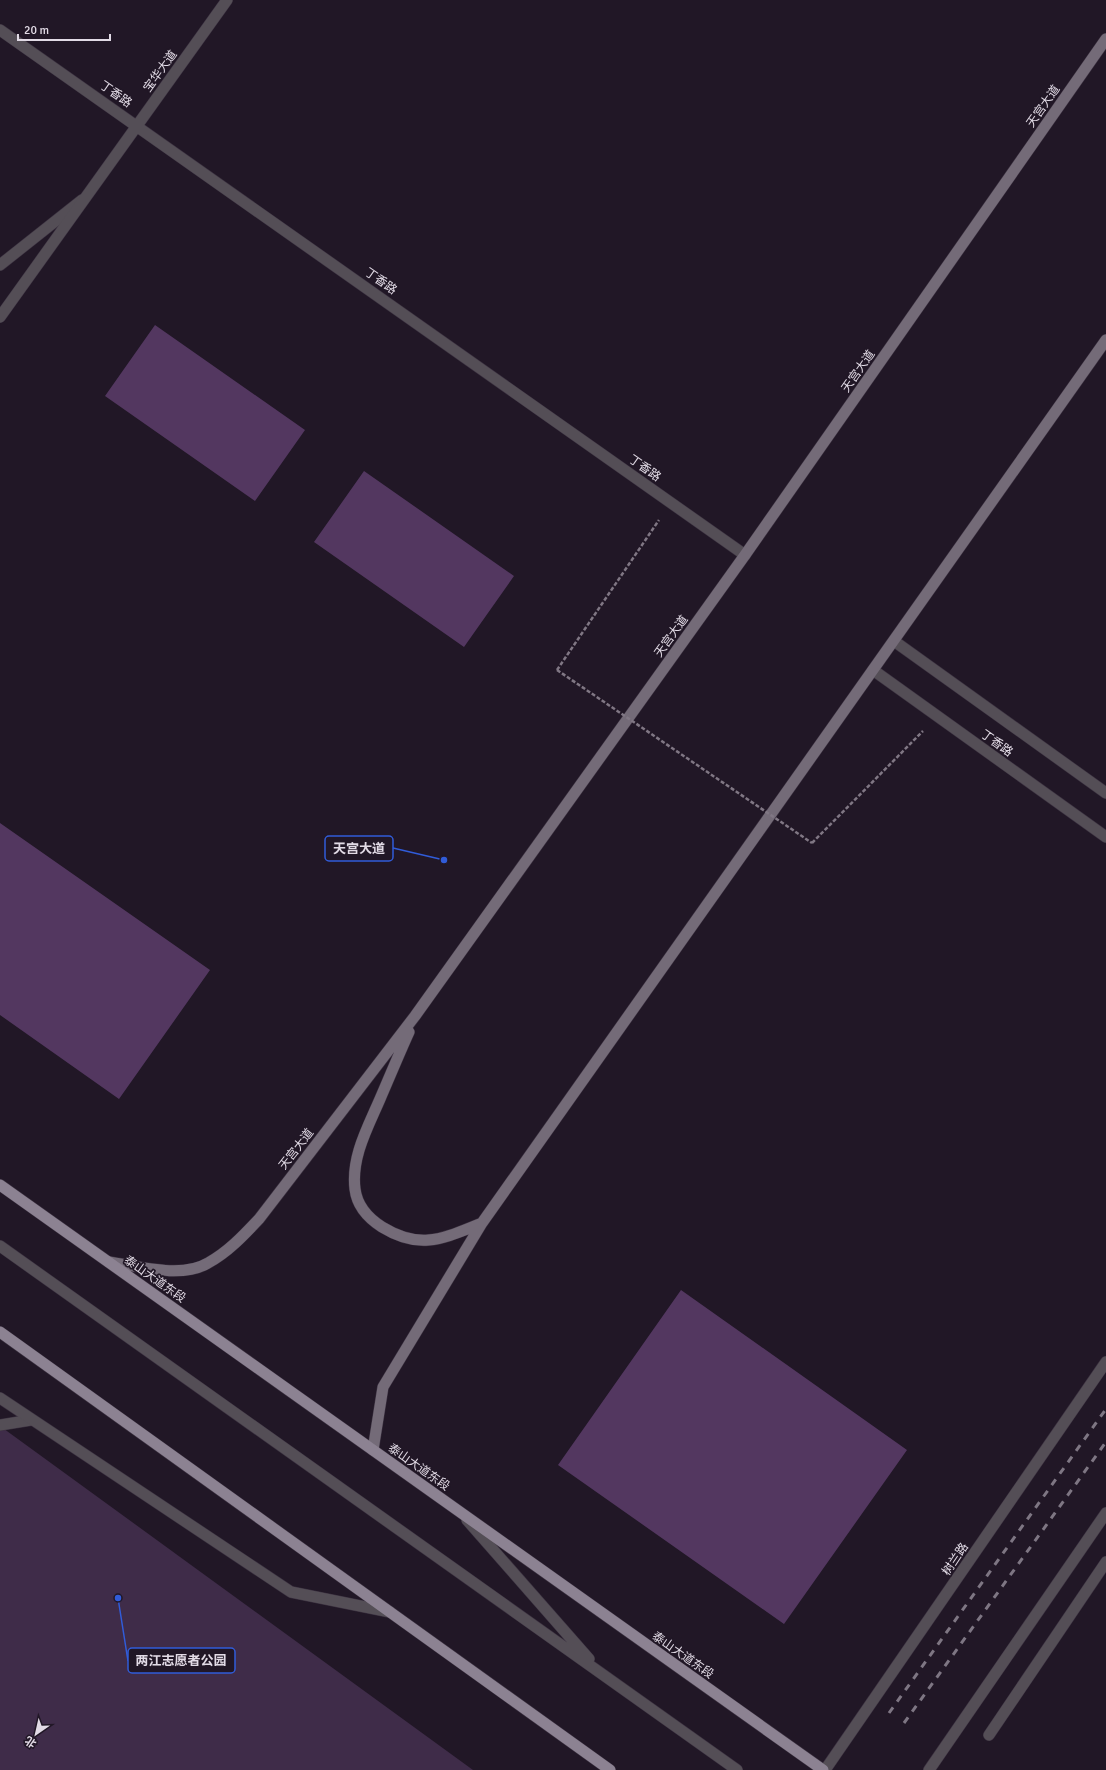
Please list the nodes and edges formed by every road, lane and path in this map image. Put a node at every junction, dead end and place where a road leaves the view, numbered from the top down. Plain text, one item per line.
1 (227, 0) edge
2 (0, 30) edge
3 (1106, 39) edge
4 (137, 125) junction
5 (86, 197) junction
6 (0, 265) edge
7 (0, 317) edge
8 (1106, 340) edge
9 (672, 502) junction
10 (745, 556) junction
11 (894, 640) junction
12 (873, 670) junction
13 (938, 716) junction
14 (1106, 794) edge
15 (1106, 837) edge
16 (415, 1016) junction
17 (0, 1185) edge
18 (0, 1192) edge
19 (23, 1201) junction
20 (482, 1223) junction
21 (0, 1246) edge
22 (109, 1262) junction
23 (0, 1332) edge
24 (1106, 1362) edge
25 (0, 1398) edge
26 (31, 1420) junction
27 (0, 1425) edge
28 (373, 1450) junction
29 (460, 1512) junction
30 (1106, 1512) edge
31 (1106, 1562) edge
32 (390, 1612) junction
33 (601, 1673) junction
34 (989, 1736) dead end
35 (610, 1770) edge
36 (737, 1770) edge
37 (824, 1770) edge
38 (929, 1770) edge

1 - 4 street, 宝华大道
2 - 4 street, 丁香路
3 - 10 main road, 天宫大道
4 - 5 street, 宝华大道
4 - 9 street, 丁香路
5 - 6 street, 宝华大道
5 - 7 street, 宝华大道
8 - 11 main road
9 - 10 street, 丁香路
9 - 13 path, bridge
10 - 16 main road, 天宫大道
11 - 12 main road
11 - 14 street, 丁香路
12 - 13 street, 丁香路
12 - 20 main road
13 - 15 street, 丁香路
16 - 20 main road
16 - 22 main road, 天宫大道
17 - 19 main road, 泰山大道东段
18 - 19 street
19 - 22 main road, 泰山大道东段
20 - 28 main road
21 - 33 street
22 - 28 main road, 泰山大道东段
23 - 32 main road
24 - 37 street, 树兰路
25 - 26 street
26 - 27 street
26 - 32 street
28 - 29 main road, 泰山大道东段
29 - 33 street
29 - 37 main road, 泰山大道东段
30 - 38 street
31 - 34 street
32 - 35 main road
33 - 36 street

